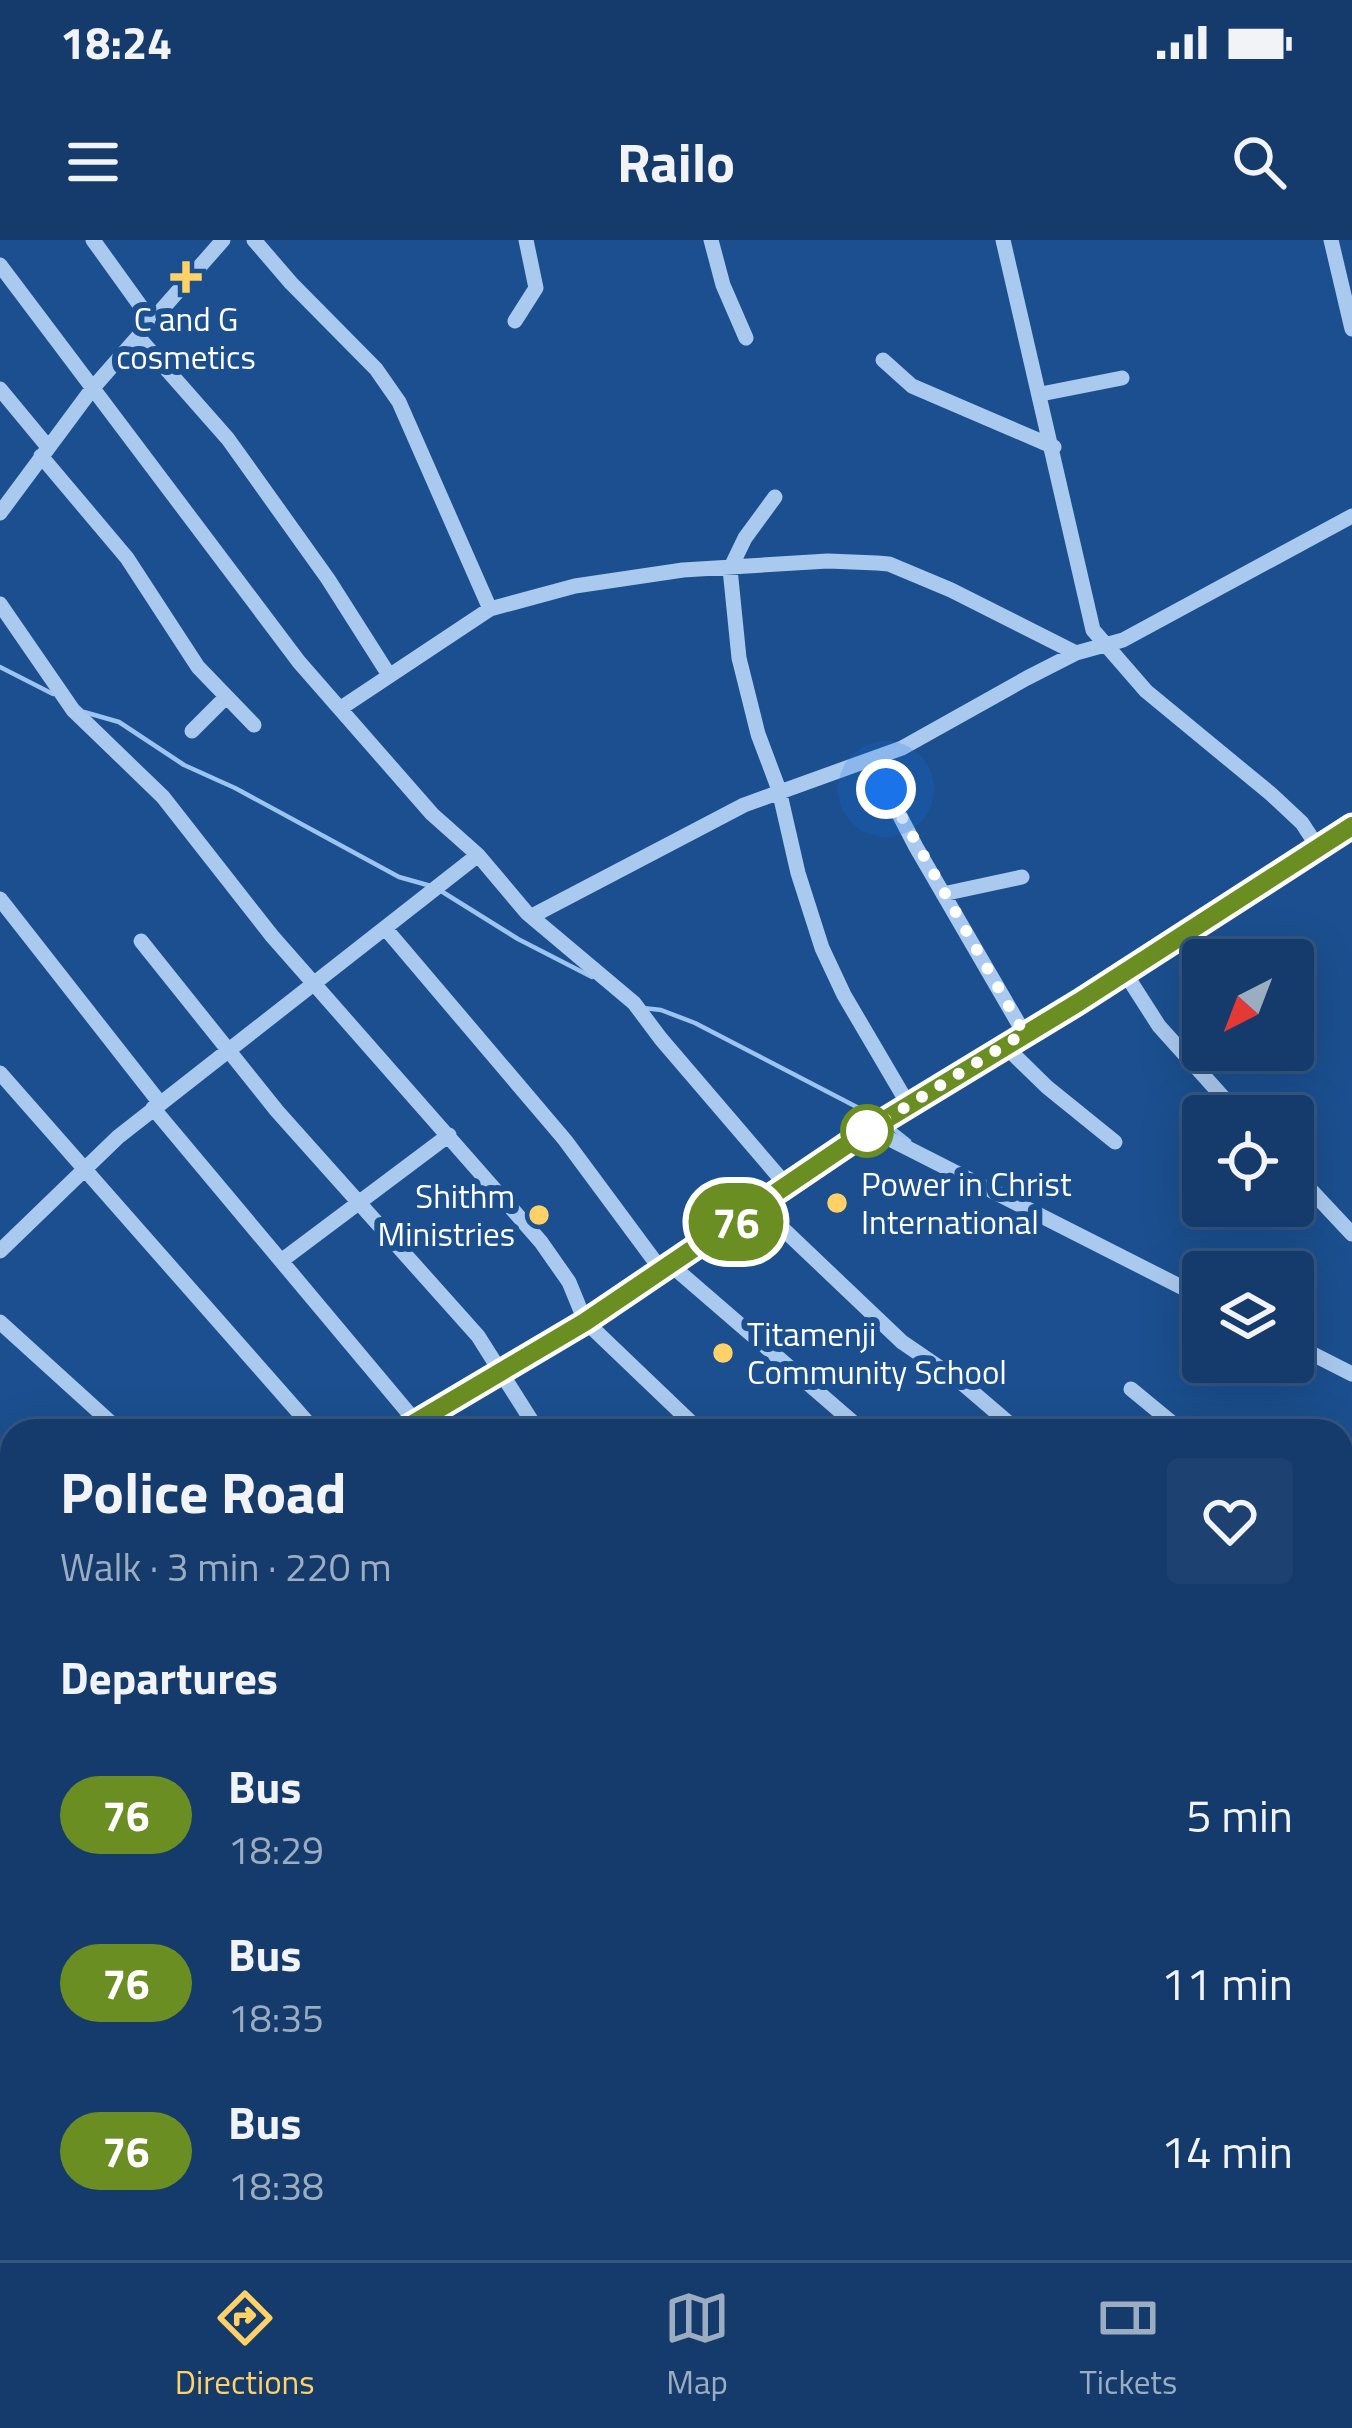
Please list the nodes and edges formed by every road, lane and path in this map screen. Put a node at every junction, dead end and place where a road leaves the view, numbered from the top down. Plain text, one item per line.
1 (93, 240) edge
2 (224, 240) edge
3 (254, 240) edge
4 (526, 240) edge
5 (711, 240) edge
6 (1004, 240) edge
7 (1331, 240) edge
8 (0, 265) edge
9 (515, 321) dead end
10 (152, 322) junction
11 (1352, 329) edge
12 (139, 338) junction
13 (746, 338) dead end
14 (883, 361) dead end
15 (1122, 378) dead end
16 (0, 389) edge
17 (92, 389) junction
18 (1041, 394) junction
19 (1054, 447) junction
20 (44, 452) junction
21 (775, 497) dead end
22 (0, 512) edge
23 (1352, 516) edge
24 (730, 569) junction
25 (0, 604) edge
26 (490, 609) junction
27 (1103, 646) junction
28 (1076, 653) junction
29 (389, 675) junction
30 (226, 697) junction
31 (341, 708) junction
32 (254, 724) dead end
33 (192, 731) dead end
34 (871, 760) junction
35 (779, 790) junction
36 (1352, 826) edge
37 (1319, 849) junction
38 (478, 855) junction
39 (1022, 877) dead end
40 (943, 895) junction
41 (0, 899) edge
42 (534, 915) junction
43 (385, 928) junction
44 (141, 941) dead end
45 (1125, 973) junction
46 (314, 982) junction
47 (1024, 1033) junction
48 (1004, 1045) junction
49 (226, 1050) junction
50 (0, 1073) edge
51 (1222, 1095) edge
52 (908, 1105) junction
53 (156, 1106) junction
54 (870, 1129) junction
55 (449, 1135) junction
56 (1115, 1142) dead end
57 (85, 1166) junction
58 (786, 1185) junction
59 (1314, 1193) edge
60 (357, 1204) junction
61 (759, 1206) junction
62 (1352, 1234) edge
63 (0, 1251) edge
64 (281, 1262) junction
65 (666, 1268) junction
66 (1182, 1287) edge
67 (0, 1322) edge
68 (585, 1322) junction
69 (1314, 1355) edge
70 (501, 1370) junction
71 (1352, 1374) edge
72 (1131, 1389) dead end
73 (107, 1419) edge
74 (305, 1419) edge
75 (404, 1419) edge
76 (420, 1419) edge
77 (531, 1419) edge
78 (687, 1419) edge
79 (848, 1419) edge
80 (1004, 1419) edge
81 (1167, 1419) edge

1 - 10 street
2 - 10 street
3 - 26 street
4 - 9 street
5 - 13 street
6 - 18 street
7 - 11 street
8 - 17 street
10 - 12 street
12 - 17 street
12 - 29 street
14 - 19 street
15 - 18 street
16 - 20 street
17 - 20 street
17 - 31 street
18 - 19 street
19 - 27 street
20 - 22 street
20 - 30 street
21 - 24 street
23 - 27 street
24 - 26 street
24 - 28 street
24 - 35 street
25 - 46 street
26 - 29 street
27 - 28 street
27 - 37 street
28 - 34 street
29 - 31 street
30 - 32 street
30 - 33 street
31 - 38 street
34 - 35 street
34 - 40 street
35 - 42 street
35 - 52 street
36 - 37 street
37 - 45 street
38 - 42 street
38 - 43 street
39 - 40 street
40 - 47 street
41 - 53 street
42 - 58 street
43 - 46 street
43 - 65 street
44 - 49 street
45 - 47 street
45 - 51 street
46 - 49 street
46 - 55 street
47 - 48 street
48 - 52 street
48 - 56 street
49 - 53 street
49 - 60 street
50 - 57 street
52 - 54 street
53 - 57 street
53 - 64 street
54 - 58 street
54 - 66 street
55 - 60 street
55 - 68 street
57 - 63 street
57 - 74 street
58 - 61 street
59 - 62 street
60 - 64 street
60 - 70 street
61 - 65 street
61 - 80 street
64 - 75 street
65 - 68 street
65 - 79 street
67 - 73 street
68 - 70 street
68 - 78 street
69 - 71 street
70 - 76 street
70 - 77 street
72 - 81 street

